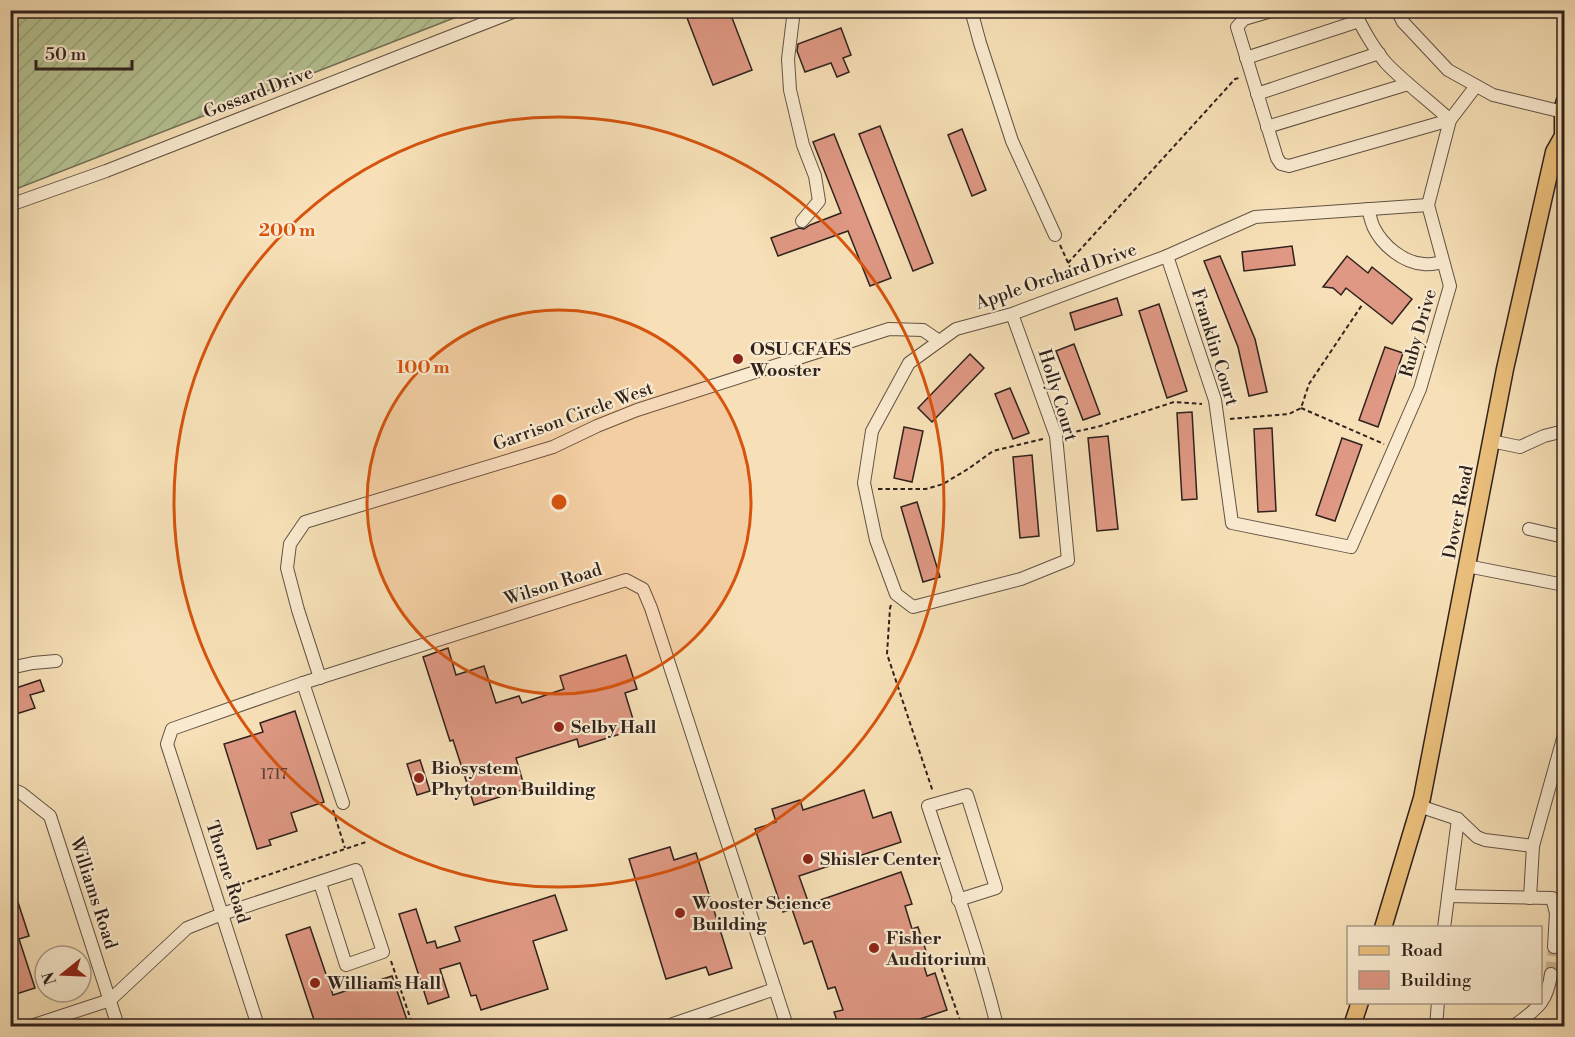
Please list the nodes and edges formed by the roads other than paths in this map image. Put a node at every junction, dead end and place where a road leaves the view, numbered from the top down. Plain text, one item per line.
1 (518, 10) edge
2 (794, 10) edge
3 (971, 10) edge
4 (1275, 10) edge
5 (1397, 10) edge
6 (1357, 16) edge
7 (1379, 53) junction
8 (1246, 58) junction
9 (1408, 84) junction
10 (1476, 86) junction
11 (1257, 94) junction
12 (1564, 108) edge
13 (1450, 120) junction
14 (1267, 128) junction
15 (10, 205) edge
16 (1428, 205) junction
17 (1368, 209) junction
18 (802, 221) dead end
19 (1055, 235) road end
20 (1167, 255) junction
21 (1443, 262) junction
22 (1012, 314) junction
23 (939, 341) junction
24 (1564, 431) edge
25 (1491, 441) junction
26 (1529, 529) dead end
27 (1564, 537) edge
28 (1351, 547) joint
29 (1467, 566) junction
30 (1564, 585) edge
31 (896, 594) joint
32 (56, 662) dead end
33 (10, 668) edge
34 (320, 678) junction
35 (303, 683) junction
36 (172, 729) joint
37 (1564, 735) edge
38 (10, 788) edge
39 (343, 804) dead end
40 (1419, 806) junction
41 (1458, 819) junction
42 (1533, 846) junction
43 (320, 883) junction
44 (1448, 896) junction
45 (1530, 898) junction
46 (958, 900) junction
47 (222, 914) junction
48 (1383, 926) edge
49 (1444, 926) edge
50 (1554, 947) tunnel mouth
51 (1551, 974) tunnel mouth
52 (775, 989) junction
53 (110, 1000) junction
54 (1542, 1002) edge
55 (1359, 1004) edge
56 (1438, 1004) edge
57 (1540, 1004) edge
58 (31, 1026) edge
59 (118, 1026) edge
60 (258, 1026) edge
61 (667, 1026) edge
62 (787, 1026) edge
63 (997, 1026) edge
64 (1352, 1026) edge
65 (1436, 1026) edge
66 (1514, 1026) edge

1 - 15 street, Gossard Drive
2 - 18 street
3 - 19 street
4 - 8 street
5 - 10 street
6 - 7 street
6 - 8 street
7 - 9 street
7 - 11 street
8 - 11 street
9 - 13 street
9 - 14 street
10 - 12 street
10 - 13 street
11 - 14 street
12 - 25 main road, Dover Road
13 - 14 street
13 - 16 street, Ruby Drive
16 - 17 street, Apple Orchard Drive
16 - 21 street, Ruby Drive
17 - 20 street, Apple Orchard Drive
17 - 21 street
20 - 22 street, Apple Orchard Drive
20 - 28 street, Franklin Court
21 - 28 street, Ruby Drive
22 - 23 street, Apple Orchard Drive
22 - 31 street, Holly Court
23 - 31 street, Apple Orchard Drive
23 - 34 street, Garrison Circle West
24 - 25 street
25 - 29 main road, Dover Road
26 - 27 street
29 - 30 street
29 - 40 main road, Dover Road
32 - 33 street
34 - 35 street, Wilson Road
34 - 52 street, Wilson Road
35 - 36 street, Wilson Road
35 - 39 street
36 - 47 street, Thorne Road
37 - 42 street
38 - 53 street, Williams Road
40 - 41 street
40 - 48 main road, Dover Road
41 - 42 street
41 - 44 street
42 - 45 street
43 - 43 street
43 - 47 street
44 - 45 street
44 - 49 street
45 - 50 street
46 - 46 street
46 - 63 street
47 - 53 street
47 - 60 street, Thorne Road
51 - 54 street
52 - 61 street
52 - 62 street, Wilson Road
53 - 58 street
53 - 59 street, Williams Road
55 - 64 main road
56 - 65 street
57 - 66 street

